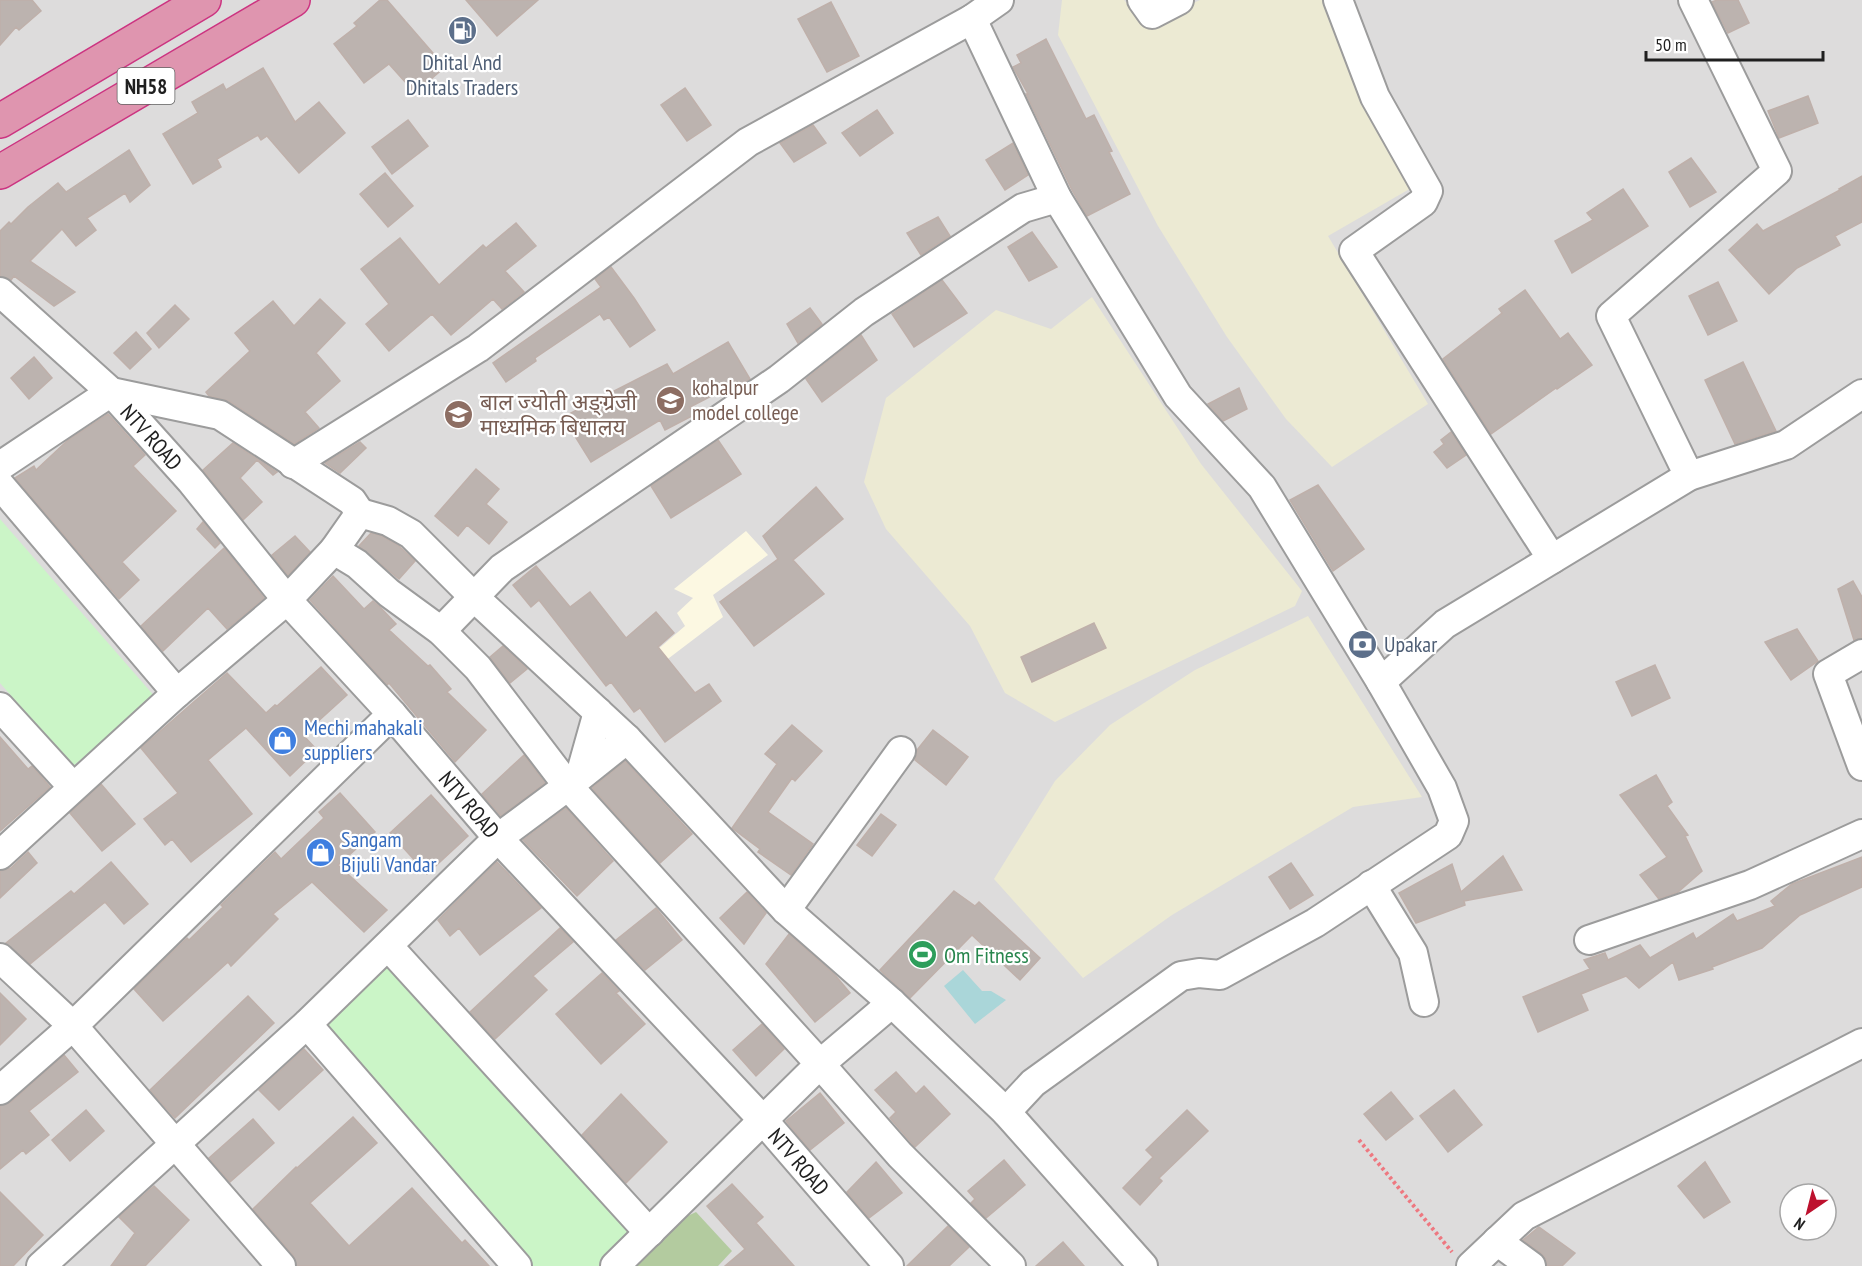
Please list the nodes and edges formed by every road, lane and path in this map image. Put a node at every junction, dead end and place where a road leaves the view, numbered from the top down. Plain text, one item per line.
1 (204, 0) edge
2 (293, 0) edge
3 (999, 0) edge
4 (1142, 0) edge
5 (1179, 0) edge
6 (1338, 0) edge
7 (1693, 0) edge
8 (972, 19) junction
9 (0, 121) edge
10 (0, 171) edge
11 (1057, 198) junction
12 (0, 292) edge
13 (111, 392) junction
14 (1862, 394) edge
15 (293, 464) junction
16 (0, 466) edge
17 (1689, 476) junction
18 (0, 485) edge
19 (360, 513) junction
20 (334, 550) junction
21 (1552, 559) junction
22 (475, 598) junction
23 (287, 600) junction
24 (441, 631) junction
25 (1862, 654) edge
26 (1381, 682) junction
27 (177, 693) junction
28 (0, 707) edge
29 (598, 712) junction
30 (392, 714) junction
31 (627, 739) junction
32 (901, 752) dead end
33 (1862, 766) edge
34 (574, 781) junction
35 (73, 788) junction
36 (1862, 834) edge
37 (498, 838) junction
38 (0, 855) edge
39 (1371, 885) junction
40 (786, 910) junction
41 (1589, 940) dead end
42 (388, 946) junction
43 (0, 958) edge
44 (1425, 1002) dead end
45 (892, 1003) junction
46 (307, 1024) junction
47 (73, 1026) junction
48 (1862, 1043) edge
49 (820, 1064) junction
50 (0, 1090) edge
51 (1006, 1112) junction
52 (762, 1119) junction
53 (1359, 1140) dead end
54 (175, 1143) junction
55 (650, 1232) junction
56 (1497, 1241) junction
57 (1464, 1262) edge
58 (882, 1264) edge
59 (44, 1265) edge
60 (281, 1266) edge
61 (517, 1266) edge
62 (615, 1266) edge
63 (1011, 1266) edge
64 (1143, 1266) edge
65 (1532, 1266) edge

1 - 9 highway, NH58
2 - 10 highway, NH58
3 - 8 street
4 - 5 street
6 - 21 street
7 - 17 street
8 - 11 street
8 - 15 street
11 - 22 street
11 - 26 street
12 - 13 street, NTV ROAD
13 - 15 street
13 - 16 street
13 - 23 street, NTV ROAD
14 - 17 street
15 - 19 street
17 - 21 street
18 - 27 street
19 - 20 street
19 - 22 street
20 - 23 street
20 - 24 street
21 - 26 street
22 - 24 street
22 - 29 street
23 - 27 street
23 - 30 street, NTV ROAD
24 - 34 street
25 - 33 street
26 - 39 street
27 - 35 street
28 - 35 street
29 - 31 street
29 - 34 street
30 - 37 street, NTV ROAD
30 - 47 street
31 - 34 street
31 - 40 street
32 - 40 street
34 - 37 street
34 - 49 street
35 - 38 street
36 - 41 street
37 - 42 street
37 - 52 street, NTV ROAD
39 - 44 street
39 - 51 street
40 - 45 street
42 - 46 street
42 - 55 street
43 - 47 street
45 - 49 street
45 - 51 street
46 - 54 street
46 - 61 street
47 - 50 street
47 - 54 street
48 - 56 street
49 - 52 street
49 - 63 street
51 - 64 street
52 - 55 street
52 - 58 street, NTV ROAD
53 - 57 path
54 - 59 street
54 - 60 street
55 - 62 street
56 - 57 street
56 - 65 street

